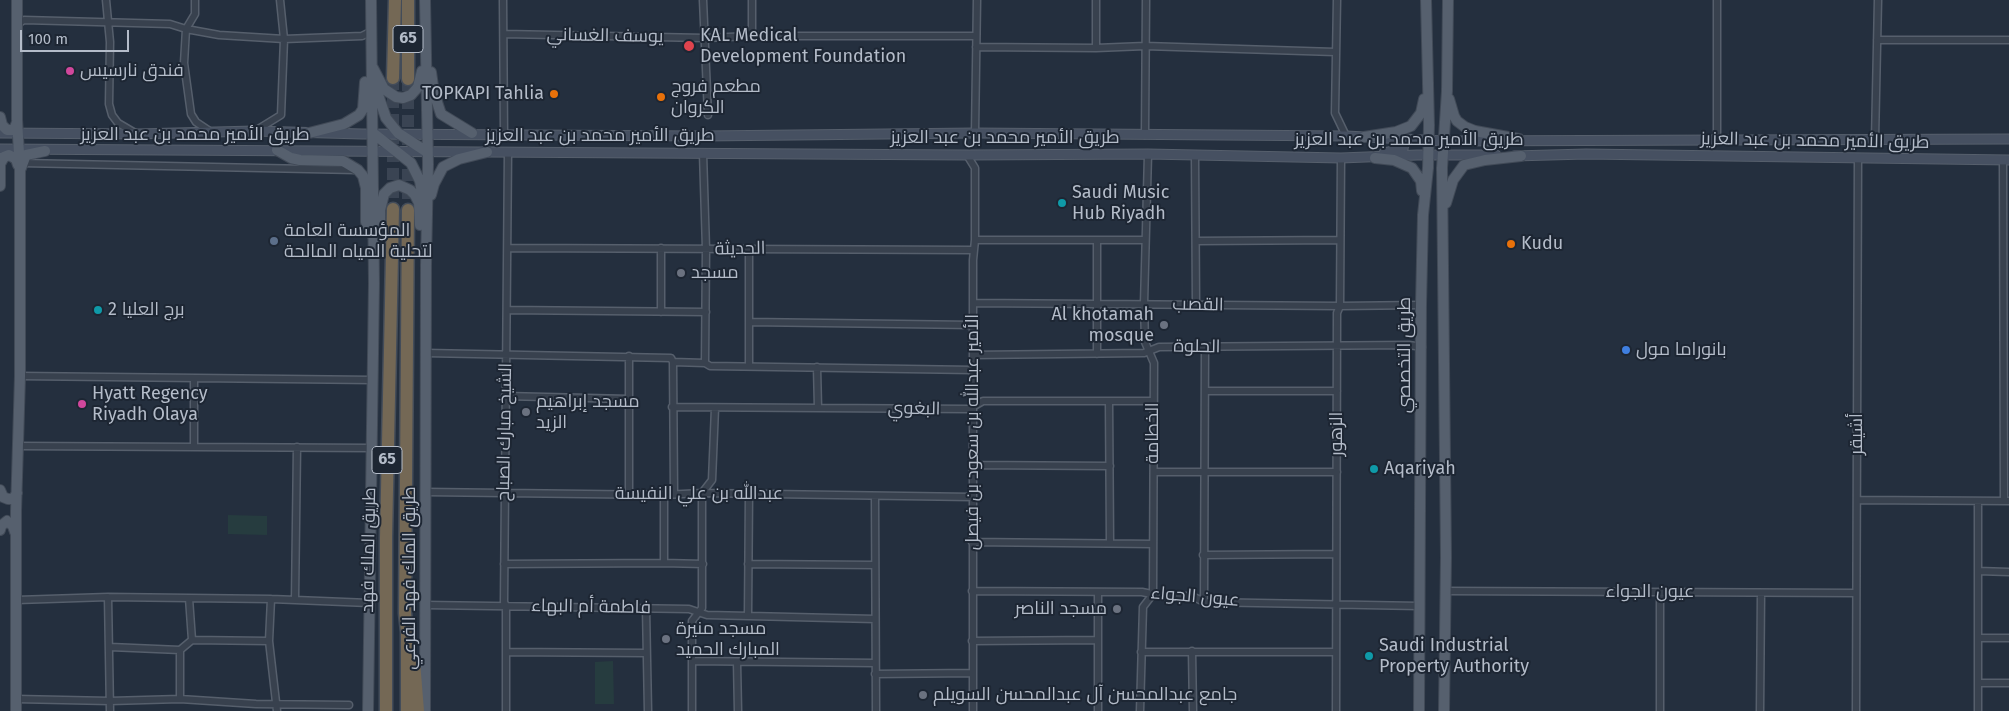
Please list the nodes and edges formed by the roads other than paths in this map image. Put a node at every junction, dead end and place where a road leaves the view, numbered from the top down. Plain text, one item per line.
1 (17, 0) edge
2 (106, 0) edge
3 (195, 0) edge
4 (280, 0) edge
5 (371, 0) edge
6 (395, 0) edge
7 (408, 0) edge
8 (425, 0) edge
9 (503, 0) edge
10 (703, 0) edge
11 (752, 0) edge
12 (976, 0) edge
13 (1096, 0) edge
14 (1146, 0) edge
15 (1337, 0) edge
16 (1426, 0) edge
17 (1448, 0) edge
18 (1717, 0) edge
19 (1878, 0) edge
20 (424, 11) junction
21 (108, 22) junction
22 (16, 26) junction
23 (186, 29) junction
24 (370, 32) junction
25 (504, 34) junction
26 (752, 36) junction
27 (976, 36) junction
28 (705, 38) junction
29 (284, 39) junction
30 (1877, 40) junction
31 (2009, 40) edge
32 (1145, 46) junction
33 (976, 47) junction
34 (1096, 48) junction
35 (1335, 52) junction
36 (371, 65) junction
37 (1428, 76) junction
38 (393, 78) tunnel mouth
39 (408, 79) tunnel mouth
40 (1447, 91) junction
41 (708, 115) dead end
42 (0, 117) edge
43 (17, 120) junction
44 (254, 131) junction
45 (309, 132) junction
46 (0, 133) edge
47 (212, 133) junction
48 (373, 133) junction
49 (472, 133) junction
50 (975, 133) junction
51 (18, 134) junction
52 (136, 134) junction
53 (398, 134) junction
54 (426, 134) junction
55 (504, 134) junction
56 (36, 135) junction
57 (1144, 135) junction
58 (1346, 136) junction
59 (1364, 136) junction
60 (1380, 138) junction
61 (1717, 139) junction
62 (1753, 139) junction
63 (2009, 139) edge
64 (1428, 140) junction
65 (1519, 140) junction
66 (1875, 140) junction
67 (1444, 141) junction
68 (0, 150) edge
69 (24, 150) junction
70 (277, 150) junction
71 (45, 151) junction
72 (373, 152) junction
73 (398, 152) junction
74 (427, 152) junction
75 (487, 152) junction
76 (508, 152) junction
77 (703, 153) junction
78 (1148, 154) junction
79 (1444, 154) junction
80 (966, 155) junction
81 (1195, 155) junction
82 (1428, 155) junction
83 (1521, 156) junction
84 (1753, 156) junction
85 (0, 157) edge
86 (1341, 158) junction
87 (1375, 158) junction
88 (1858, 158) junction
89 (2006, 160) edge
90 (0, 164) edge
91 (358, 170) junction
92 (20, 171) junction
93 (1427, 181) junction
94 (1442, 185) junction
95 (0, 186) edge
96 (393, 209) tunnel mouth
97 (408, 210) tunnel mouth
98 (1444, 213) junction
99 (1423, 215) junction
100 (374, 238) junction
101 (975, 240) junction
102 (1097, 240) junction
103 (1145, 240) junction
104 (1340, 240) junction
105 (1196, 241) junction
106 (508, 248) junction
107 (661, 248) junction
108 (749, 248) junction
109 (706, 249) junction
110 (973, 250) junction
111 (426, 265) junction
112 (374, 283) junction
113 (974, 304) junction
114 (1098, 304) junction
115 (1144, 304) junction
116 (1196, 305) junction
117 (1421, 305) junction
118 (1340, 306) junction
119 (507, 310) junction
120 (661, 312) junction
121 (706, 312) junction
122 (749, 322) junction
123 (974, 326) junction
124 (1337, 347) junction
125 (1204, 348) junction
126 (1422, 348) junction
127 (1148, 351) junction
128 (426, 354) junction
129 (1097, 354) junction
130 (506, 355) junction
131 (973, 355) junction
132 (629, 356) junction
133 (673, 362) junction
134 (708, 364) junction
135 (749, 366) junction
136 (817, 367) junction
137 (973, 370) junction
138 (20, 376) junction
139 (194, 378) junction
140 (373, 380) junction
141 (1205, 391) junction
142 (1337, 391) junction
143 (505, 396) junction
144 (628, 400) junction
145 (1153, 400) junction
146 (1109, 401) junction
147 (2007, 403) edge
148 (973, 407) junction
149 (672, 408) junction
150 (715, 408) junction
151 (818, 408) junction
152 (18, 446) junction
153 (194, 447) junction
154 (297, 447) junction
155 (373, 448) junction
156 (973, 465) junction
157 (1110, 466) junction
158 (1154, 472) junction
159 (1337, 472) junction
160 (1204, 473) junction
161 (0, 490) edge
162 (426, 492) junction
163 (17, 493) junction
164 (629, 493) junction
165 (674, 493) junction
166 (702, 493) junction
167 (506, 494) junction
168 (749, 494) junction
169 (664, 495) junction
170 (874, 496) junction
171 (972, 497) junction
172 (1857, 500) junction
173 (1978, 500) junction
174 (2006, 501) edge
175 (0, 530) edge
176 (16, 538) junction
177 (972, 542) junction
178 (1110, 542) junction
179 (1153, 544) junction
180 (1336, 554) junction
181 (1203, 555) junction
182 (664, 562) junction
183 (504, 564) junction
184 (703, 564) junction
185 (748, 564) junction
186 (875, 565) junction
187 (1978, 571) junction
188 (2009, 572) edge
189 (972, 591) junction
190 (1444, 591) junction
191 (1098, 592) junction
192 (1660, 593) junction
193 (1761, 593) junction
194 (1856, 593) junction
195 (1153, 594) junction
196 (108, 597) junction
197 (189, 598) junction
198 (271, 599) junction
199 (17, 600) junction
200 (295, 600) junction
201 (1204, 602) junction
202 (369, 603) junction
203 (1336, 604) junction
204 (426, 605) junction
205 (506, 606) junction
206 (1419, 606) junction
207 (646, 608) junction
208 (699, 612) junction
209 (748, 615) junction
210 (875, 619) junction
211 (407, 632) junction
212 (1978, 638) junction
213 (2009, 638) edge
214 (192, 640) junction
215 (1097, 640) junction
216 (269, 641) junction
217 (972, 641) junction
218 (110, 647) junction
219 (180, 650) junction
220 (1192, 651) junction
221 (506, 652) junction
222 (1141, 652) junction
223 (1336, 652) junction
224 (646, 653) junction
225 (692, 661) junction
226 (737, 662) junction
227 (875, 663) junction
228 (875, 674) junction
229 (973, 674) junction
230 (385, 678) junction
231 (1978, 683) junction
232 (2009, 683) edge
233 (16, 699) junction
234 (180, 699) junction
235 (110, 701) junction
236 (349, 705) dead end
237 (256, 708) edge
238 (277, 708) edge
239 (16, 711) edge
240 (110, 711) edge
241 (368, 711) edge
242 (380, 711) edge
243 (386, 711) edge
244 (407, 711) edge
245 (418, 711) edge
246 (425, 711) edge
247 (506, 711) edge
248 (648, 711) edge
249 (692, 711) edge
250 (738, 711) edge
251 (876, 711) edge
252 (973, 711) edge
253 (1098, 711) edge
254 (1140, 711) edge
255 (1193, 711) edge
256 (1336, 711) edge
257 (1419, 711) edge
258 (1444, 711) edge
259 (1660, 711) edge
260 (1760, 711) edge
261 (1856, 711) edge
262 (1978, 711) edge

1 - 22 main road
2 - 21 street
3 - 23 street
4 - 29 street
5 - 24 main road
6 - 38 highway, 65
7 - 39 highway, 65
8 - 20 main road
9 - 25 street
10 - 28 street
11 - 26 street
12 - 27 street
13 - 34 street
14 - 32 street
15 - 35 street
16 - 37 main road, طريق التخصصي
17 - 40 main road
18 - 61 street
19 - 30 street
20 - 36 main road
20 - 49 main road
20 - 54 main road
21 - 22 street
21 - 23 street
21 - 52 street
22 - 43 main road
23 - 29 street
23 - 47 street
24 - 29 street
24 - 36 main road
24 - 45 main road
25 - 28 street, يوسف الغساني
25 - 55 street
26 - 27 street, يوسف الغساني
26 - 28 street, يوسف الغساني
27 - 33 street
28 - 41 street
29 - 44 street
30 - 31 street
30 - 66 street
32 - 34 street
32 - 35 street
32 - 57 street
33 - 34 street
33 - 50 street
35 - 58 street
36 - 48 main road
36 - 53 main road
37 - 59 main road
37 - 64 main road, طريق التخصصي
40 - 65 main road
40 - 67 main road
42 - 43 main road
43 - 51 main road
43 - 56 main road
44 - 45 main road, طريق الأمير محمد بن عبد العزيز
44 - 47 main road, طريق الأمير محمد بن عبد العزيز
45 - 48 main road, طريق الأمير محمد بن عبد العزيز
46 - 51 main road, طريق الأمير محمد بن عبد العزيز
47 - 52 main road, طريق الأمير محمد بن عبد العزيز
48 - 53 main road, طريق الأمير محمد بن عبد العزيز
48 - 72 main road
48 - 73 main road
49 - 54 main road, طريق الأمير محمد بن عبد العزيز
49 - 55 main road, طريق الأمير محمد بن عبد العزيز
50 - 55 main road, طريق الأمير محمد بن عبد العزيز
50 - 57 main road, طريق الأمير محمد بن عبد العزيز
51 - 56 main road, طريق الأمير محمد بن عبد العزيز
51 - 69 main road
52 - 56 main road, طريق الأمير محمد بن عبد العزيز
53 - 54 main road, طريق الأمير محمد بن عبد العزيز
53 - 74 main road
54 - 74 main road
56 - 69 main road
57 - 58 main road, طريق الأمير محمد بن عبد العزيز
58 - 59 main road, طريق الأمير محمد بن عبد العزيز
59 - 60 main road, طريق الأمير محمد بن عبد العزيز
60 - 64 main road, طريق الأمير محمد بن عبد العزيز
60 - 87 main road
61 - 62 main road, طريق الأمير محمد بن عبد العزيز
61 - 65 main road, طريق الأمير محمد بن عبد العزيز
62 - 66 main road, طريق الأمير محمد بن عبد العزيز
62 - 84 main road
63 - 66 main road, طريق الأمير محمد بن عبد العزيز
64 - 67 main road, طريق الأمير محمد بن عبد العزيز
64 - 82 main road, طريق التخصصي
65 - 67 main road, طريق الأمير محمد بن عبد العزيز
67 - 79 main road
68 - 69 main road, طريق الأمير محمد بن عبد العزيز
69 - 71 main road, طريق الأمير محمد بن عبد العزيز
69 - 92 main road
70 - 71 main road, طريق الأمير محمد بن عبد العزيز
70 - 72 main road, طريق الأمير محمد بن عبد العزيز
70 - 91 main road
71 - 92 main road
72 - 73 main road, طريق الأمير محمد بن عبد العزيز
72 - 100 main road
73 - 74 main road, طريق الأمير محمد بن عبد العزيز
73 - 111 main road
74 - 75 main road, طريق الأمير محمد بن عبد العزيز
74 - 111 main road
75 - 76 main road, طريق الأمير محمد بن عبد العزيز
75 - 111 main road
76 - 77 main road, طريق الأمير محمد بن عبد العزيز
76 - 106 street, الشيخ مبارك الصباح
77 - 80 main road, طريق الأمير محمد بن عبد العزيز
77 - 109 street
78 - 80 main road, طريق الأمير محمد بن عبد العزيز
78 - 81 main road, طريق الأمير محمد بن عبد العزيز
78 - 103 street, الخطامة
79 - 82 main road, طريق الأمير محمد بن عبد العزيز
79 - 83 main road, طريق الأمير محمد بن عبد العزيز
79 - 94 main road
80 - 101 street, الأمير عبدالله بن سعود بن فيصل
81 - 86 main road, طريق الأمير محمد بن عبد العزيز
81 - 105 street
82 - 87 main road, طريق الأمير محمد بن عبد العزيز
82 - 93 main road, طريق التخصصي
83 - 84 main road, طريق الأمير محمد بن عبد العزيز
83 - 98 main road
84 - 88 main road, طريق الأمير محمد بن عبد العزيز
85 - 90 main road
86 - 87 main road, طريق الأمير محمد بن عبد العزيز
86 - 104 street, الزهور
87 - 99 main road
88 - 89 main road, طريق الأمير محمد بن عبد العزيز
88 - 172 street, أشيقر
89 - 147 street
90 - 92 main road
90 - 95 main road
91 - 92 street
91 - 100 main road
92 - 138 main road
93 - 94 main road
93 - 99 main road, طريق التخصصي
94 - 98 main road
96 - 230 highway, طريق الملك فهد / 65
97 - 211 highway, طريق الملك فهد / 65
98 - 190 main road
99 - 117 main road, طريق التخصصي
100 - 112 main road
101 - 102 street
101 - 110 street, الأمير عبدالله بن سعود بن فيصل
102 - 103 street
102 - 114 street
103 - 115 street, الخطامة
104 - 105 street
104 - 118 street, الزهور
105 - 116 street
106 - 107 street, الحديثة
106 - 119 street, الشيخ مبارك الصباح
107 - 109 street, الحديثة
107 - 120 street
108 - 109 street, الحديثة
108 - 110 street, الحديثة
108 - 122 street
109 - 121 street
110 - 113 street, الأمير عبدالله بن سعود بن فيصل
111 - 112 main road
111 - 128 main road, طريق الملك فهد الفرعي
112 - 140 main road
113 - 114 street, القصب
113 - 123 street, الأمير عبدالله بن سعود بن فيصل
114 - 115 street, القصب
114 - 129 street
115 - 116 street, القصب
115 - 127 street, الخطامة
116 - 118 street, القصب
117 - 118 street, القصب
117 - 126 main road, طريق التخصصي
118 - 124 street, الزهور
119 - 120 street
119 - 130 street, الشيخ مبارك الصباح
120 - 121 street
121 - 134 street
122 - 123 street
122 - 135 street
123 - 131 street, الأمير عبدالله بن سعود بن فيصل
124 - 125 street, الحلوة
124 - 126 street, الحلوة
124 - 142 street, الزهور
125 - 127 street, الحلوة
125 - 141 street
126 - 206 main road, طريق التخصصي
127 - 129 street, الحلوة
127 - 145 street, الخطامة
128 - 130 street
128 - 162 main road, طريق الملك فهد الفرعي
129 - 131 street, الحلوة
130 - 132 street
130 - 143 street, الشيخ مبارك الصباح
131 - 137 street, الأمير عبدالله بن سعود بن فيصل
132 - 133 street
132 - 144 street
133 - 134 street
133 - 149 street
134 - 135 street
135 - 136 street
136 - 137 street
136 - 151 street
137 - 148 street, الأمير عبدالله بن سعود بن فيصل
138 - 139 street
138 - 152 main road
139 - 140 street
139 - 153 street
140 - 155 main road
141 - 142 street
141 - 160 street
142 - 159 street, الزهور
143 - 144 street
143 - 167 street, الشيخ مبارك الصباح
144 - 164 street
145 - 146 street, البغوي
145 - 158 street, الخطامة
146 - 148 street, البغوي
146 - 157 street
147 - 174 street
148 - 151 street, البغوي
148 - 156 street, الأمير عبدالله بن سعود بن فيصل
149 - 150 street, البغوي
149 - 165 street
150 - 151 street, البغوي
150 - 166 street
152 - 153 street
152 - 163 main road
153 - 154 street
154 - 155 street
154 - 200 street
155 - 202 main road
156 - 157 street
156 - 171 street, الأمير عبدالله بن سعود بن فيصل
157 - 178 street
158 - 160 street
158 - 179 street, الخطامة
159 - 160 street
159 - 180 street, الزهور
160 - 181 street
161 - 163 main road
162 - 167 street, عبدالله بن علي النفيسة
162 - 204 main road, طريق الملك فهد الفرعي
163 - 176 main road
164 - 167 street, عبدالله بن علي النفيسة
164 - 169 street, عبدالله بن علي النفيسة
165 - 166 street, عبدالله بن علي النفيسة
165 - 169 street, عبدالله بن علي النفيسة
166 - 168 street, عبدالله بن علي النفيسة
166 - 184 street
167 - 183 street, الشيخ مبارك الصباح
168 - 170 street, عبدالله بن علي النفيسة
168 - 185 street
169 - 182 street
170 - 171 street, عبدالله بن علي النفيسة
170 - 186 street
171 - 177 street, الأمير عبدالله بن سعود بن فيصل
172 - 173 street
172 - 194 street, أشيقر
173 - 174 street
173 - 187 street
175 - 176 main road
176 - 199 main road
177 - 178 street
177 - 189 street, الأمير عبدالله بن سعود بن فيصل
178 - 179 street
179 - 195 street, الخطامة
180 - 181 street
180 - 203 street, الزهور
181 - 201 street
182 - 183 street
182 - 184 street
183 - 205 street, الشيخ مبارك الصباح
184 - 208 street
185 - 186 street
185 - 209 street
186 - 210 street
187 - 188 street
187 - 212 street
189 - 191 street, عيون الجواء
189 - 217 street, الأمير عبدالله بن سعود بن فيصل
190 - 192 street, عيون الجواء
190 - 258 main road
191 - 195 street, عيون الجواء
191 - 215 street
192 - 193 street, عيون الجواء
192 - 259 street
193 - 194 street, عيون الجواء
193 - 260 street
194 - 261 street, أشيقر
195 - 201 street, عيون الجواء
195 - 222 street, الخطامة
196 - 197 street
196 - 199 street
196 - 218 street
197 - 198 street
197 - 214 street
198 - 200 street
198 - 216 street
199 - 233 main road
200 - 202 street
201 - 203 street, عيون الجواء
202 - 241 main road
203 - 206 street, عيون الجواء
203 - 223 street, الزهور
204 - 205 street, فاطمة أم البهاء
204 - 246 main road, طريق الملك فهد الفرعي
205 - 207 street, فاطمة أم البهاء
205 - 221 street, الشيخ مبارك الصباح
206 - 257 main road, طريق التخصصي
207 - 208 street, فاطمة أم البهاء
207 - 224 street
208 - 209 street, فاطمة أم البهاء
208 - 225 street
209 - 210 street, فاطمة أم البهاء
210 - 227 street
211 - 244 highway, طريق الملك فهد / 65
211 - 245 highway
212 - 213 street
212 - 231 street
214 - 216 street
214 - 219 street
215 - 217 street
215 - 253 street
216 - 238 street
217 - 229 street, الأمير عبدالله بن سعود بن فيصل
218 - 219 street
218 - 235 street
219 - 234 street
220 - 222 street
220 - 223 street
220 - 255 street
221 - 224 street
221 - 247 street, الشيخ مبارك الصباح
222 - 254 street, الخطامة
223 - 256 street, الزهور
224 - 248 street
225 - 226 street
225 - 249 street
226 - 227 street
226 - 250 street
227 - 228 street
228 - 229 street
228 - 251 street
229 - 252 street, الأمير عبدالله بن سعود بن فيصل
230 - 242 highway
230 - 243 highway, طريق الملك فهد / 65
231 - 232 street
231 - 262 street
233 - 235 street
233 - 239 main road
234 - 235 street
234 - 237 street
235 - 240 street
236 - 238 street
237 - 238 street

